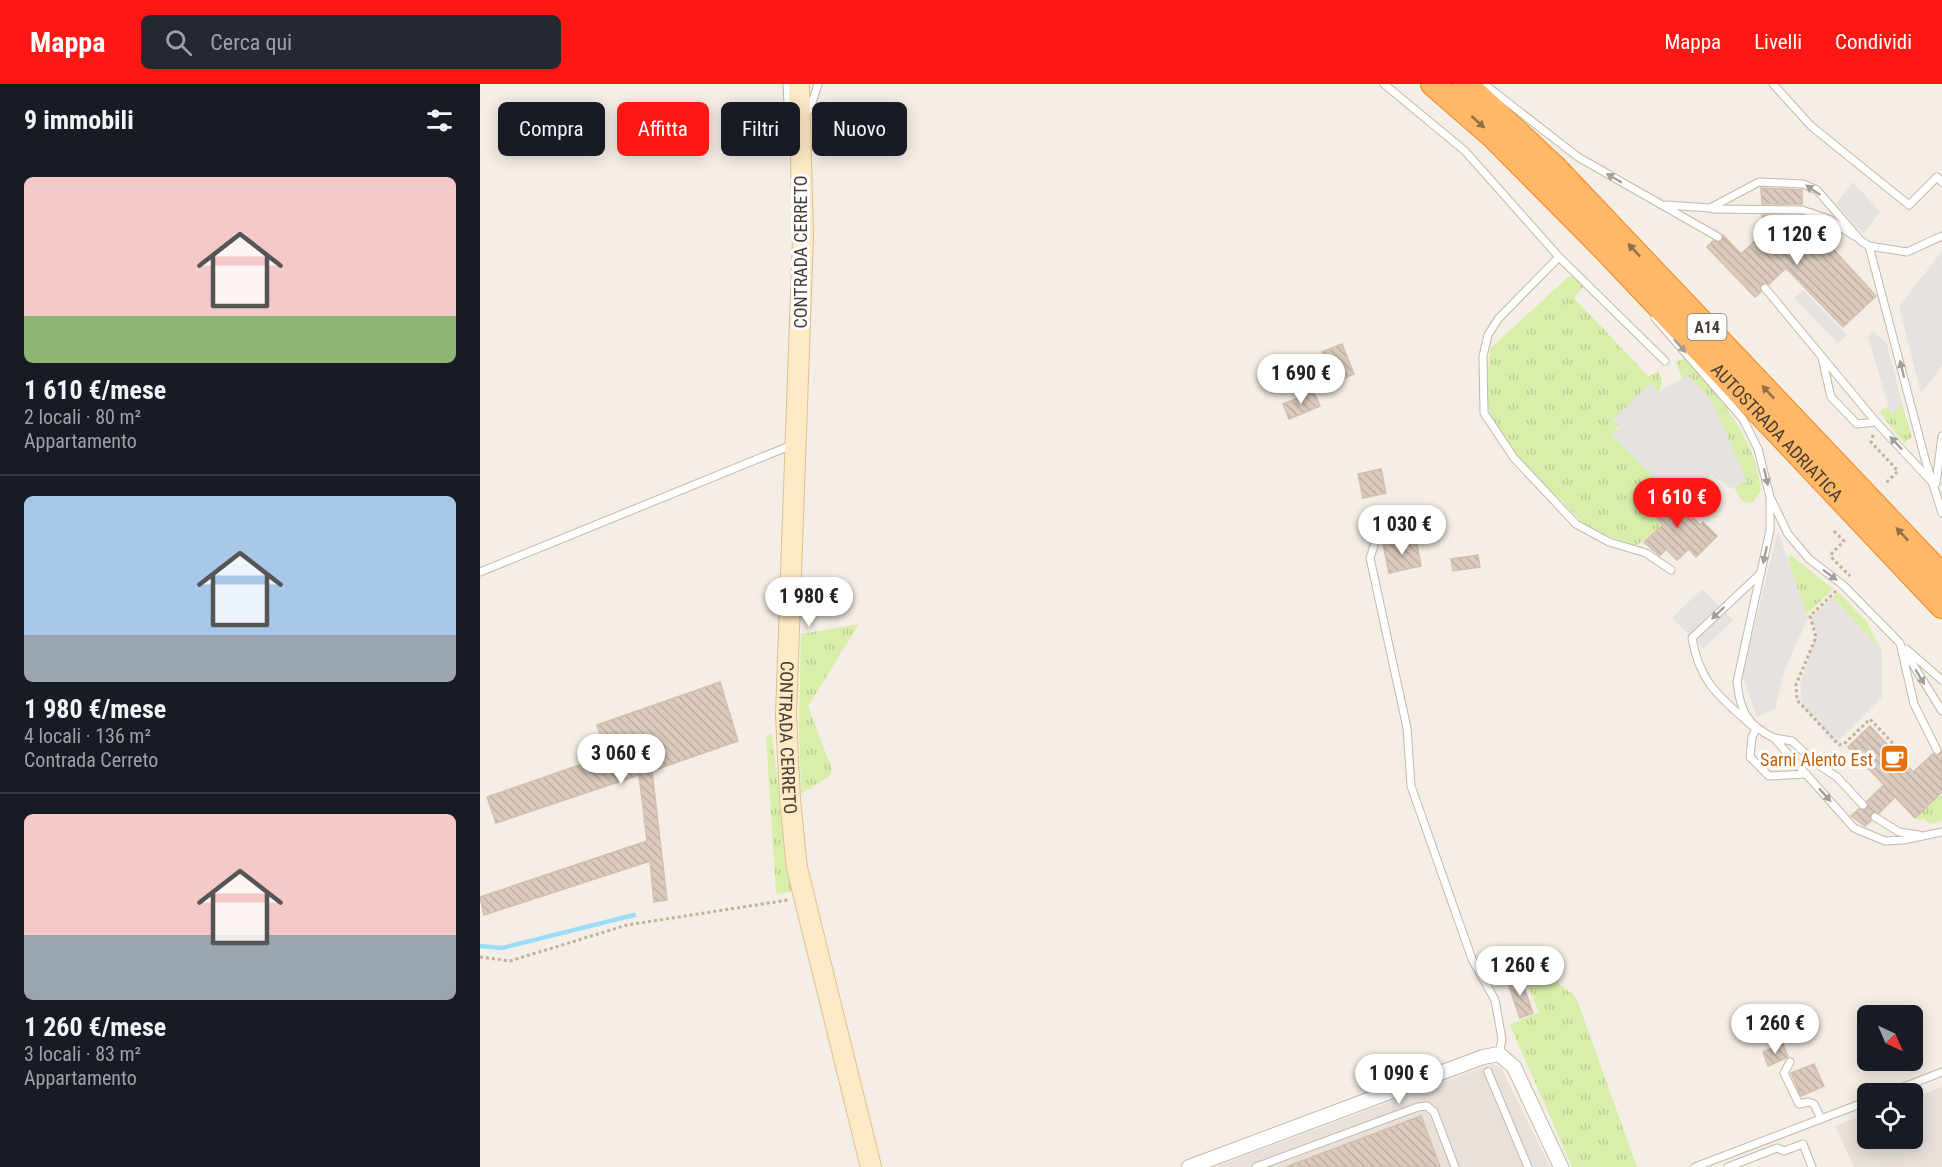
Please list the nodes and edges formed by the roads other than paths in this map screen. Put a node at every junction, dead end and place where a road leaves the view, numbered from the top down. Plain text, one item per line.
1 (787, 84) edge
2 (799, 84) edge
3 (818, 84) edge
4 (1384, 84) edge
5 (1433, 84) edge
6 (1465, 84) edge
7 (1484, 84) edge
8 (1773, 84) edge
9 (788, 102) edge
10 (799, 102) edge
11 (800, 115) edge
12 (800, 146) edge
13 (1942, 182) edge
14 (1666, 206) junction
15 (1710, 208) junction
16 (1942, 236) edge
17 (1718, 237) dead end
18 (1862, 240) junction
19 (1869, 246) junction
20 (1559, 257) junction
21 (1765, 288) dead end
22 (1651, 298) junction
23 (1821, 355) junction
24 (1665, 361) dead end
25 (1876, 422) junction
26 (1942, 436) edge
27 (797, 443) junction
28 (1935, 486) junction
29 (1770, 497) junction
30 (1942, 513) edge
31 (1374, 546) dead end
32 (1671, 570) dead end
33 (480, 572) edge
34 (1761, 573) junction
35 (1942, 576) edge
36 (1942, 606) edge
37 (1900, 643) junction
38 (1942, 680) edge
39 (1942, 711) edge
40 (1756, 729) junction
41 (1774, 738) junction
42 (1937, 750) dead end
43 (1806, 774) junction
44 (1863, 805) dead end
45 (1875, 817) dead end
46 (1942, 832) edge
47 (1924, 836) junction
48 (1499, 1054) junction
49 (1790, 1062) dead end
50 (1488, 1072) dead end
51 (1942, 1072) edge
52 (1914, 1083) edge
53 (1857, 1105) edge
54 (1821, 1119) junction
55 (871, 1167) edge
56 (1189, 1167) edge
57 (1256, 1167) edge
58 (1455, 1167) edge
59 (1528, 1167) edge
60 (1561, 1167) edge
61 (1695, 1167) edge
62 (1728, 1167) edge
63 (1812, 1167) edge

1 - 9 lane
2 - 10 main road, CONTRADA CERRETO
3 - 11 lane
4 - 20 lane
5 -> 22 highway, AUTOSTRADA ADRIATICA / A14
35 -> 6 highway, AUTOSTRADA ADRIATICA / A14
14 -> 7 lane
8 - 13 lane
12 - 27 main road, CONTRADA CERRETO
14 - 15 lane
14 - 17 lane
15 - 18 lane
18 -> 15 lane
16 - 19 lane
18 - 19 lane
28 -> 19 lane
20 - 24 lane
20 - 32 lane
21 - 23 lane
22 -> 29 lane
22 - 36 highway, AUTOSTRADA ADRIATICA / A14
23 - 25 lane
23 - 25 lane
28 -> 25 lane
26 - 28 lane
27 - 33 lane
27 - 55 main road, CONTRADA CERRETO
28 - 30 lane
29 -> 34 lane
29 -> 37 lane
31 - 48 lane
34 - 40 lane
34 -> 40 lane
37 - 38 lane
37 -> 39 lane
37 - 42 lane
40 - 41 lane
40 - 43 lane
41 - 43 lane
41 - 44 lane
43 -> 47 lane
45 - 47 lane
46 - 47 lane
48 - 56 street
48 - 60 street
49 - 54 lane
50 - 59 lane
51 - 52 lane
53 - 54 lane
54 - 61 lane
57 - 58 lane
62 - 63 lane

